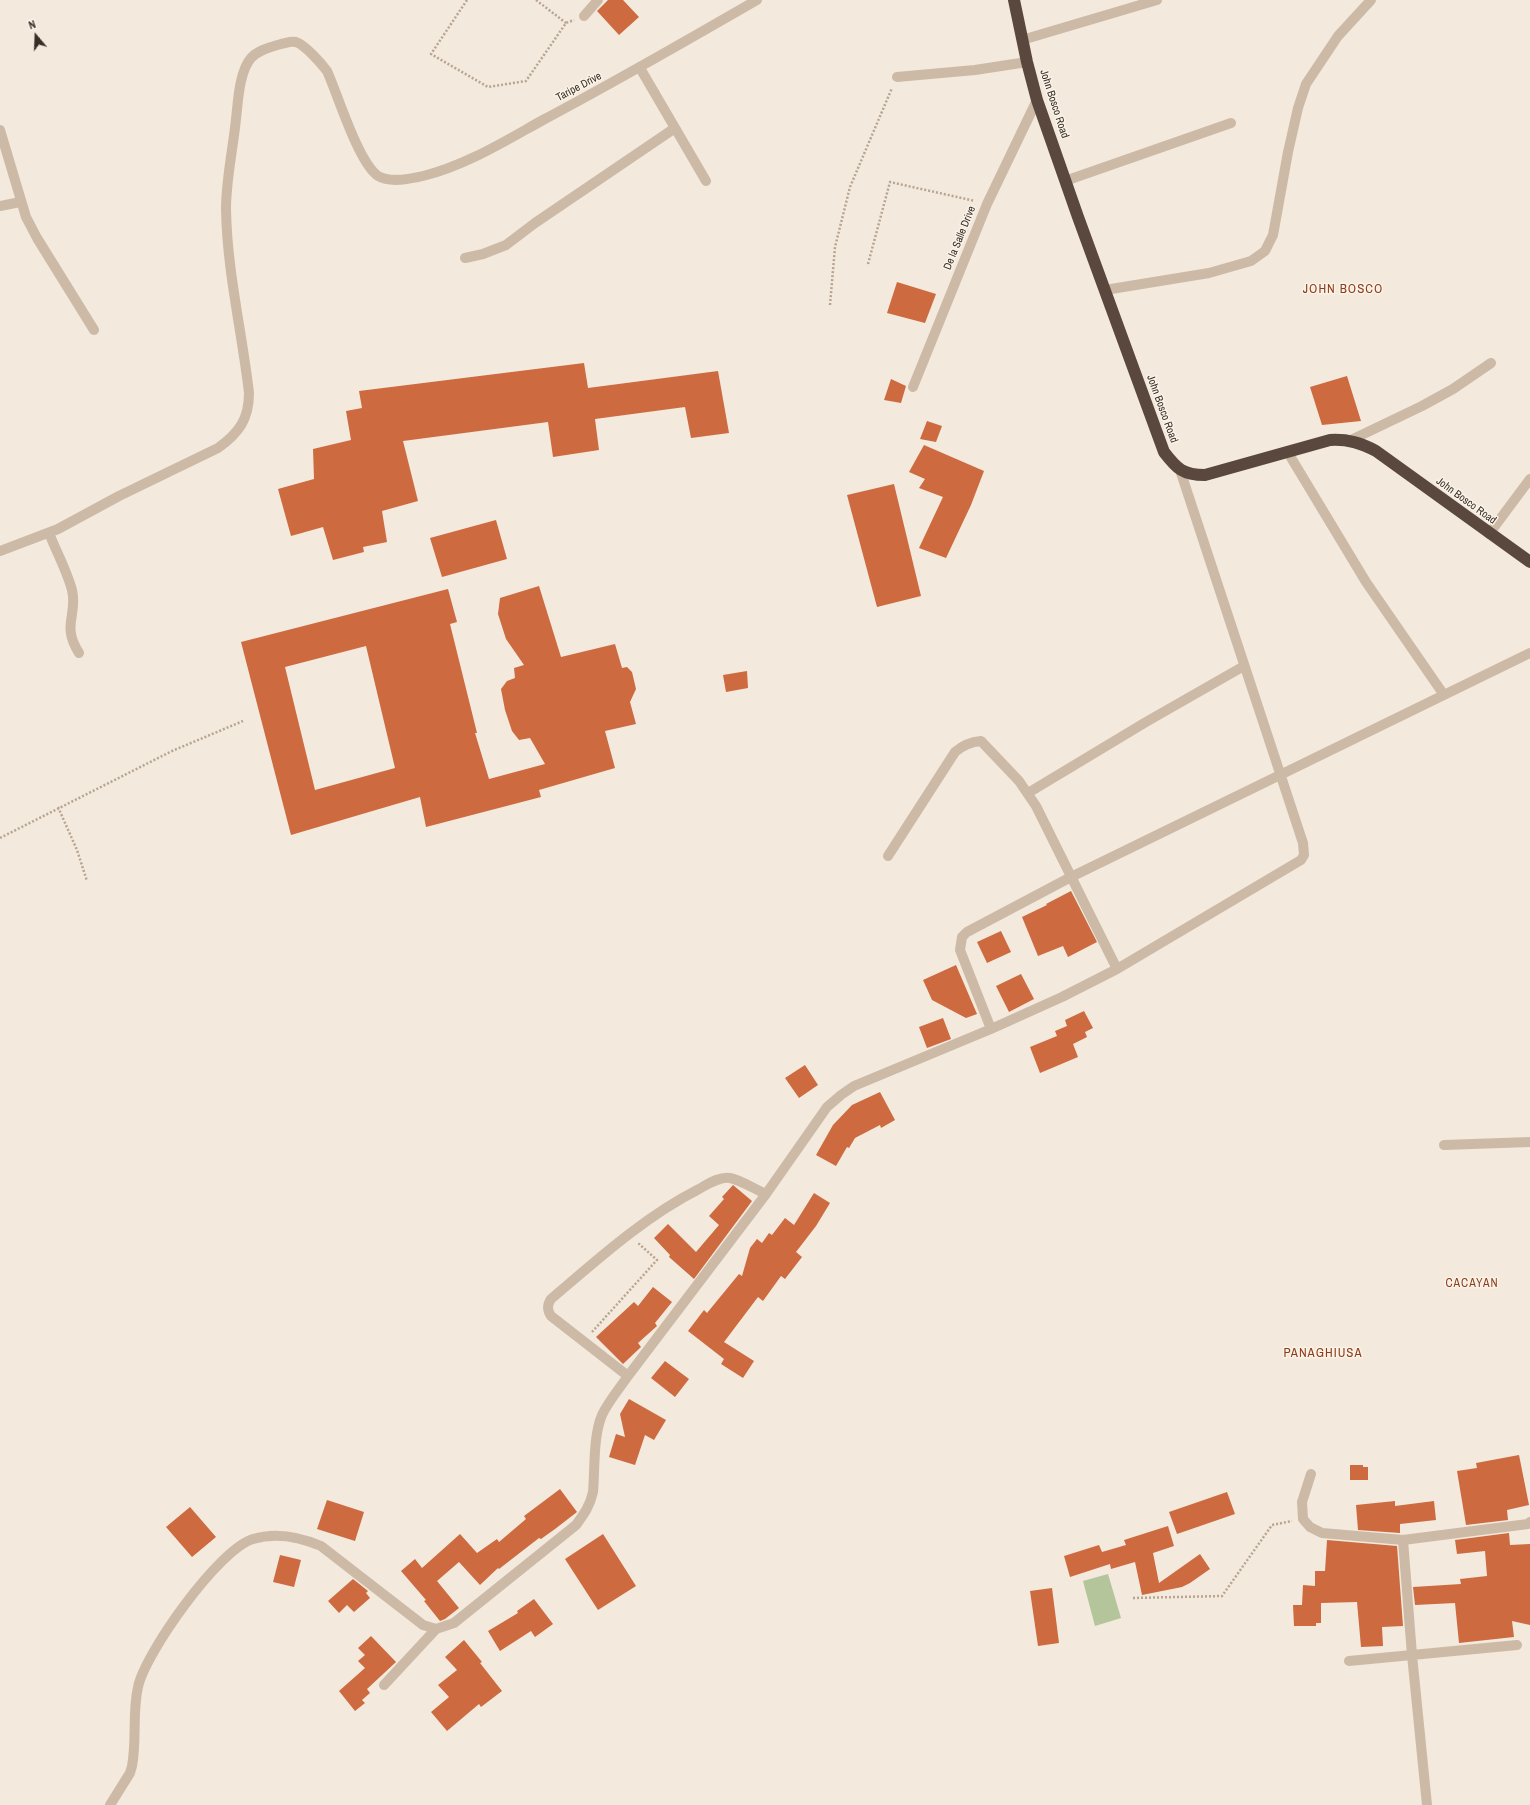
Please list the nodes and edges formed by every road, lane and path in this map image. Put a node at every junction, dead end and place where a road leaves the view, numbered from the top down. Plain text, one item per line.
1 (467, 0) edge
2 (536, 0) edge
3 (598, 0) edge
4 (757, 0) edge
5 (1014, 0) edge
6 (1157, 0) edge
7 (1371, 0) edge
8 (584, 16) joint
9 (566, 23) junction
10 (1022, 40) junction
11 (1027, 62) junction
12 (640, 68) junction
13 (897, 76) joint
14 (1037, 100) junction
15 (1231, 123) dead end
16 (675, 128) junction
17 (0, 130) edge
18 (706, 181) dead end
19 (1065, 181) junction
20 (20, 202) junction
21 (987, 204) junction
22 (0, 206) edge
23 (465, 258) dead end
24 (868, 264) dead end
25 (1105, 290) junction
26 (830, 305) dead end
27 (94, 330) dead end
28 (1491, 363) dead end
29 (913, 387) dead end
30 (1351, 440) junction
31 (1287, 451) junction
32 (1180, 470) junction
33 (1530, 479) edge
34 (49, 533) junction
35 (1489, 534) junction
36 (0, 551) edge
37 (1530, 562) edge
38 (79, 653) dead end
39 (1530, 653) edge
40 (1244, 666) junction
41 (1444, 695) junction
42 (244, 721) dead end
43 (1280, 775) junction
44 (1028, 792) junction
45 (58, 807) junction
46 (0, 838) edge
47 (888, 856) dead end
48 (1071, 877) junction
49 (87, 881) dead end
50 (1117, 969) junction
51 (991, 1029) junction
52 (1530, 1142) edge
53 (1444, 1145) dead end
54 (766, 1194) junction
55 (627, 1234) junction
56 (583, 1341) junction
57 (628, 1376) junction
58 (1311, 1474) dead end
59 (1303, 1519) junction
60 (1530, 1522) edge
61 (1403, 1540) junction
62 (1134, 1598) dead end
63 (436, 1629) junction
64 (1517, 1645) dead end
65 (1412, 1655) junction
66 (1349, 1661) dead end
67 (384, 1685) dead end
68 (110, 1805) edge
69 (1427, 1805) edge

1 - 9 path
2 - 9 path
3 - 8 street
4 - 12 street, Taripe Drive
5 - 10 highway, John Bosco Road
6 - 10 street
7 - 25 street
8 - 9 path
10 - 11 highway, John Bosco Road
11 - 13 street
11 - 14 highway, John Bosco Road
12 - 16 street
12 - 34 street, Taripe Drive
13 - 26 path
14 - 19 highway, John Bosco Road
14 - 21 street, De la Salle Drive
15 - 19 street
16 - 18 street
16 - 23 street
17 - 20 street
19 - 25 highway, John Bosco Road
20 - 22 street
20 - 27 street
21 - 24 path
21 - 29 street, De la Salle Drive
25 - 32 highway, John Bosco Road
28 - 30 street
30 - 31 highway, John Bosco Road
30 - 35 highway, John Bosco Road
31 - 32 highway, John Bosco Road
31 - 41 street
32 - 40 street
33 - 35 street
34 - 36 street, Taripe Drive
34 - 38 street
35 - 37 highway, John Bosco Road
39 - 41 street
40 - 43 street
40 - 44 street
41 - 43 street
42 - 45 path
43 - 48 street
43 - 50 street
44 - 47 street
44 - 48 street
45 - 46 path
45 - 49 path
48 - 50 street
48 - 51 street
50 - 51 street
51 - 54 street
52 - 53 street
54 - 55 street
54 - 57 street
55 - 56 path
55 - 56 street
56 - 57 street
57 - 63 street
58 - 59 street
59 - 61 street
59 - 62 path
60 - 61 street
61 - 65 street
63 - 67 street
63 - 68 street
64 - 65 street
65 - 66 street
65 - 69 street

